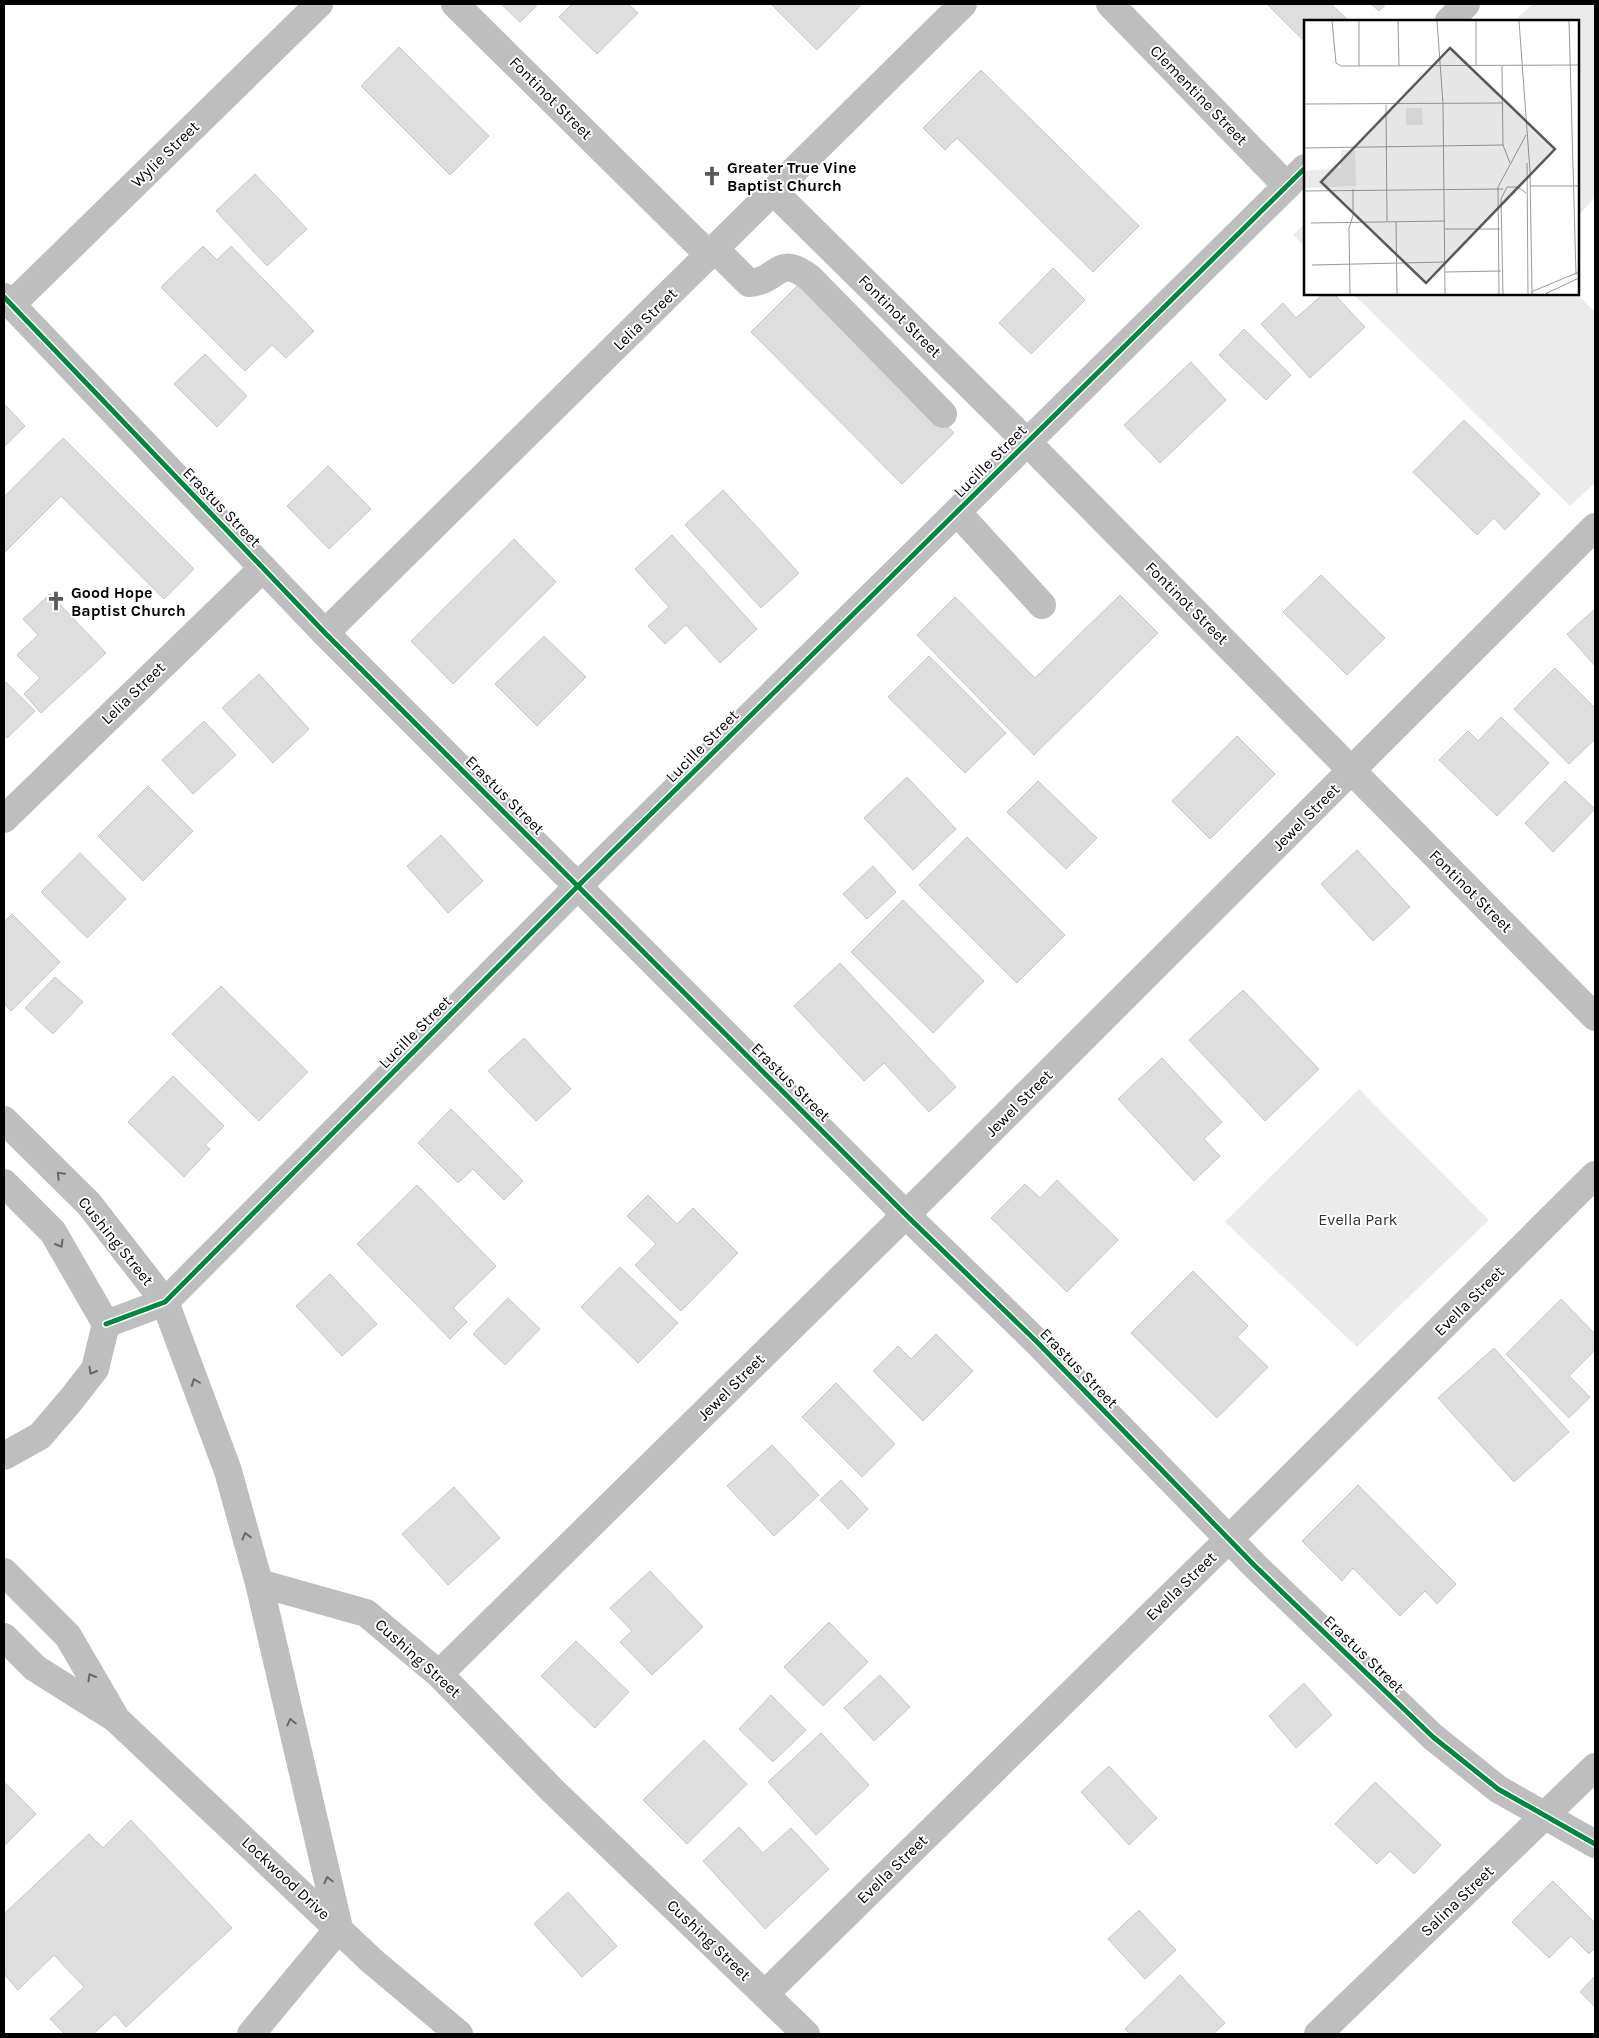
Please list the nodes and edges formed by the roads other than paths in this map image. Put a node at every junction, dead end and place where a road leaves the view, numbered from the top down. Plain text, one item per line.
1 (318, 4) edge
2 (455, 4) edge
3 (963, 4) edge
4 (1110, 4) edge
5 (1466, 4) edge
6 (1450, 20) edge
7 (1296, 177) edge
8 (774, 192) junction
9 (713, 253) junction
10 (836, 253) junction
11 (810, 278) junction
12 (8, 301) edge
13 (891, 307) junction
14 (865, 334) junction
15 (944, 360) junction
16 (917, 388) junction
17 (943, 414) dead end
18 (1027, 442) junction
19 (957, 512) junction
20 (1595, 527) edge
21 (262, 568) junction
22 (1042, 605) dead end
23 (325, 633) junction
24 (1353, 771) junction
25 (4, 819) edge
26 (578, 886) junction
27 (1595, 1017) edge
28 (4, 1120) edge
29 (1595, 1175) edge
30 (4, 1183) edge
31 (906, 1215) junction
32 (165, 1302) junction
33 (106, 1324) junction
34 (4, 1456) edge
35 (1228, 1540) junction
36 (4, 1572) edge
37 (259, 1583) junction
38 (4, 1637) edge
39 (439, 1674) junction
40 (116, 1719) junction
41 (1595, 1767) edge
42 (1546, 1816) junction
43 (1595, 1844) edge
44 (338, 1928) junction
45 (765, 1994) junction
46 (251, 2034) edge
47 (460, 2034) edge
48 (806, 2034) edge
49 (1318, 2034) edge

1 - 12 street, Wylie Street
2 - 9 street, Fontinot Street
3 - 8 street, Lelia Street
4 - 7 street, Clementine Street
5 - 6 street
7 - 18 street, Lucille Street
8 - 9 street, Lelia Street
8 - 10 street, Fontinot Street
9 - 11 street, Fontinot Street
9 - 23 street, Lelia Street
10 - 11 street
10 - 13 street, Fontinot Street
11 - 14 street
12 - 21 street, Erastus Street
13 - 14 street
13 - 15 street, Fontinot Street
14 - 16 street
15 - 16 street
15 - 18 street, Fontinot Street
16 - 17 street
18 - 19 street, Lucille Street
18 - 24 street, Fontinot Street
19 - 22 street
19 - 26 street, Lucille Street
20 - 24 street, Jewel Street
21 - 23 street, Erastus Street
21 - 25 street, Lelia Street
23 - 26 street, Erastus Street
24 - 27 street, Fontinot Street
24 - 31 street, Jewel Street
26 - 31 street, Erastus Street
26 - 32 street, Lucille Street
32 -> 28 street, Cushing Street
29 - 35 street, Evella Street
30 -> 33 street
31 - 35 street, Erastus Street
31 - 39 street, Jewel Street
32 - 33 street, Lucille Street
37 -> 32 street, Cushing Street
33 -> 34 street
35 - 42 street, Erastus Street
35 - 45 street, Evella Street
40 -> 36 street, Lockwood Drive
37 - 39 street, Cushing Street
44 -> 37 street
38 - 40 street, Lockwood Drive
39 - 45 street, Cushing Street
40 - 44 street, Lockwood Drive
41 - 42 street, Salina Street
42 - 43 street, Erastus Street
42 - 49 street, Salina Street
44 - 46 street
44 - 47 street, Lockwood Drive
45 - 48 street, Cushing Street

